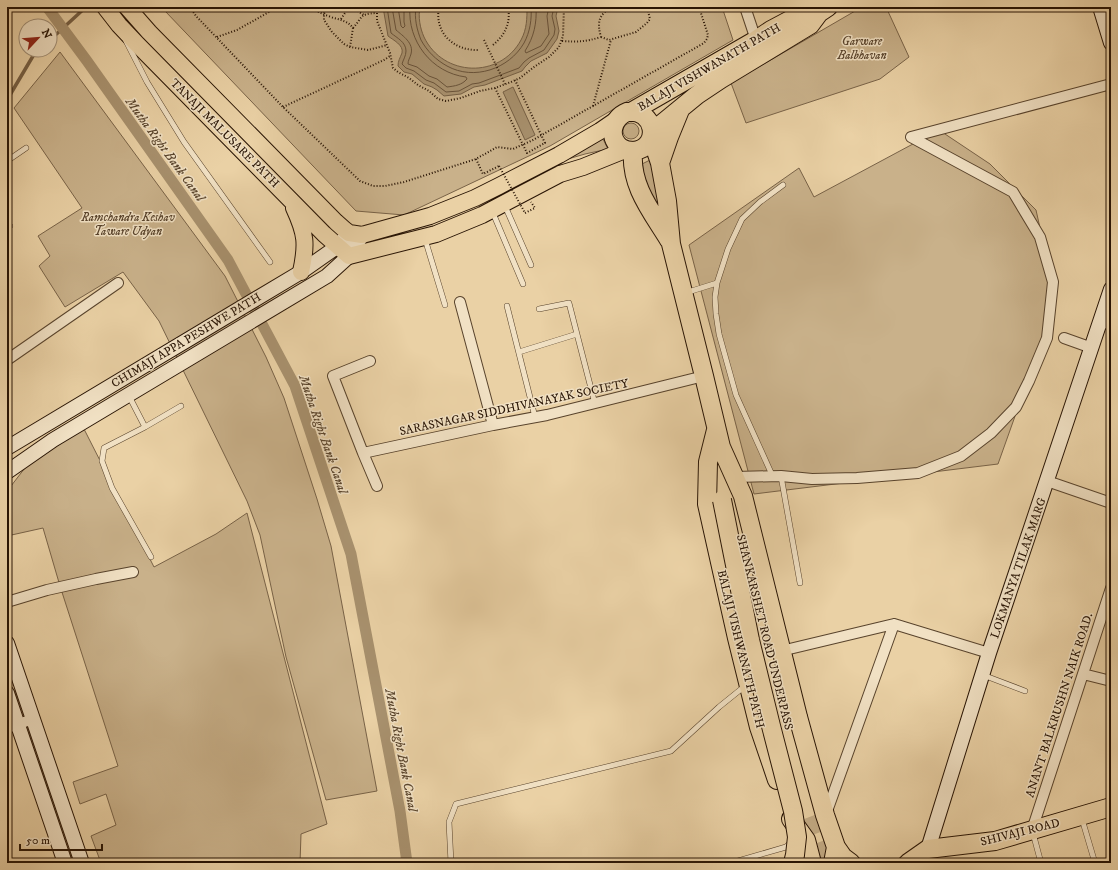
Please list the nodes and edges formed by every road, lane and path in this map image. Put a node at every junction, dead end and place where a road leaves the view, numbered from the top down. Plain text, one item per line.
1 (127, 7) edge
2 (190, 7) edge
3 (278, 7) edge
4 (307, 7) edge
5 (328, 7) edge
6 (349, 7) edge
7 (353, 7) edge
8 (377, 7) edge
9 (439, 7) edge
10 (508, 7) edge
11 (564, 7) edge
12 (612, 7) edge
13 (647, 7) edge
14 (699, 7) edge
15 (745, 7) edge
16 (1100, 7) edge
17 (823, 10) edge
18 (109, 13) edge
19 (376, 13) junction
20 (324, 14) junction
21 (364, 14) junction
22 (341, 20) junction
23 (353, 28) junction
24 (216, 37) junction
25 (601, 37) junction
26 (484, 40) dead end
27 (611, 40) junction
28 (756, 40) junction
29 (562, 41) junction
30 (1111, 43) edge
31 (387, 45) junction
32 (493, 45) dead end
33 (350, 47) junction
34 (479, 50) dead end
35 (390, 56) junction
36 (515, 80) junction
37 (504, 84) junction
38 (1111, 84) edge
39 (496, 88) junction
40 (592, 106) junction
41 (283, 107) junction
42 (682, 108) junction
43 (624, 116) junction
44 (542, 135) junction
45 (651, 136) junction
46 (523, 144) junction
47 (26, 148) dead end
48 (629, 150) junction
49 (476, 159) junction
50 (7, 161) edge
51 (660, 163) junction
52 (783, 185) dead end
53 (290, 199) junction
54 (498, 207) junction
55 (534, 208) dead end
56 (7, 222) edge
57 (7, 229) edge
58 (356, 234) junction
59 (425, 236) junction
60 (671, 244) junction
61 (344, 251) junction
62 (270, 262) dead end
63 (531, 265) dead end
64 (297, 274) junction
65 (717, 283) junction
66 (118, 284) dead end
67 (523, 284) dead end
68 (1111, 289) edge
69 (684, 293) junction
70 (460, 302) dead end
71 (445, 304) dead end
72 (507, 306) dead end
73 (539, 309) dead end
74 (1106, 323) edge
75 (577, 334) junction
76 (1064, 338) dead end
77 (1092, 348) junction
78 (519, 352) junction
79 (7, 360) edge
80 (370, 361) dead end
81 (704, 376) junction
82 (128, 396) junction
83 (594, 404) junction
84 (181, 406) dead end
85 (535, 417) junction
86 (493, 425) junction
87 (145, 427) junction
88 (717, 427) junction
89 (721, 447) junction
90 (7, 448) edge
91 (363, 453) junction
92 (708, 462) junction
93 (7, 472) edge
94 (777, 476) junction
95 (735, 477) junction
96 (1047, 481) junction
97 (377, 486) dead end
98 (1111, 502) edge
99 (151, 557) dead end
100 (134, 572) dead end
101 (800, 583) dead end
102 (1111, 588) edge
103 (7, 602) edge
104 (894, 624) junction
105 (7, 643) edge
106 (781, 651) junction
107 (989, 653) junction
108 (1083, 674) junction
109 (982, 675) junction
110 (1111, 681) edge
111 (748, 683) junction
112 (1025, 691) dead end
113 (7, 693) edge
114 (33, 719) junction
115 (12, 726) edge
116 (1111, 807) edge
117 (819, 816) junction
118 (1082, 816) junction
119 (791, 820) junction
120 (1032, 830) junction
121 (794, 839) junction
122 (928, 849) junction
123 (834, 855) edge
124 (65, 863) edge
125 (82, 863) edge
126 (451, 863) edge
127 (732, 863) edge
128 (792, 863) edge
129 (812, 863) edge
130 (851, 863) edge
131 (908, 863) edge
132 (1040, 863) edge
133 (1095, 863) edge

1 - 58 main road, TANAJI MALUSARE PATH
2 - 24 path
3 - 24 path
4 - 20 path
5 - 20 path
6 - 22 path
7 - 21 path
8 - 19 path
9 - 34 path
10 - 32 path
11 - 29 path
12 - 25 path
13 - 27 path
14 - 40 path
15 - 28 street
16 - 30 main road
17 - 28 highway, BALAJI VISHWANATH PATH
17 - 42 highway, BALAJI VISHWANATH PATH
18 - 53 main road, TANAJI MALUSARE PATH
18 - 62 lane
19 - 21 path
19 - 31 path
20 - 22 path
20 - 33 path
21 - 23 path
22 - 23 path
23 - 33 path
24 - 41 path
25 - 27 path
25 - 29 path
26 - 37 path
27 - 40 path
28 - 43 highway, BALAJI VISHWANATH PATH
29 - 36 path
31 - 33 path
31 - 35 path
35 - 39 path
35 - 41 path
36 - 37 path
36 - 44 path
37 - 39 path
38 - 94 street
39 - 46 path
40 - 44 path
41 - 49 path
42 - 45 highway, BALAJI VISHWANATH PATH
42 - 51 highway
43 - 45 highway, BALAJI VISHWANATH PATH
43 - 48 highway
43 - 58 main road
44 - 46 path
44 - 46 path
45 - 48 highway, BALAJI VISHWANATH PATH
45 - 51 highway, BALAJI VISHWANATH PATH
46 - 49 path
47 - 50 lane
48 - 54 main road, CHIMAJI APPA PESHWE PATH
48 - 60 highway, BALAJI VISHWANATH PATH
49 - 55 path, bridge
51 - 60 highway, BALAJI VISHWANATH PATH
52 - 65 lane
53 - 61 main road, TANAJI MALUSARE PATH
53 - 64 main road
54 - 59 main road, CHIMAJI APPA PESHWE PATH
54 - 63 lane
54 - 67 lane
56 - 57 lane
58 - 61 main road, CHIMAJI APPA PESHWE PATH
59 - 61 main road, CHIMAJI APPA PESHWE PATH
59 - 71 lane
60 - 69 highway, BALAJI VISHWANATH PATH
61 - 64 main road, CHIMAJI APPA PESHWE PATH
61 - 82 main road, CHIMAJI APPA PESHWE PATH
64 - 90 main road, CHIMAJI APPA PESHWE PATH
65 - 69 lane
65 - 94 lane
66 - 79 street
68 - 74 main road, LOKMANYA TILAK MARG
69 - 81 highway, BALAJI VISHWANATH PATH
70 - 86 street
72 - 78 lane
73 - 75 lane
74 - 77 main road, LOKMANYA TILAK MARG
75 - 78 lane
75 - 83 lane
76 - 77 street
77 - 96 main road, LOKMANYA TILAK MARG
78 - 85 lane
80 - 91 street
81 - 83 street, SARASNAGAR SIDDHIVANAYAK SOCIETY
81 - 88 highway, BALAJI VISHWANATH PATH
82 - 87 lane
82 - 93 main road, CHIMAJI APPA PESHWE PATH
83 - 85 street, SARASNAGAR SIDDHIVANAYAK SOCIETY
84 - 87 lane
85 - 86 street, SARASNAGAR SIDDHIVANAYAK SOCIETY
86 - 91 street, SARASNAGAR SIDDHIVANAYAK SOCIETY
87 - 99 lane
88 - 89 highway, BALAJI VISHWANATH PATH
88 - 92 highway, BALAJI VISHWANATH PATH
89 - 95 highway, BALAJI VISHWANATH PATH
89 - 117 highway, SHANKARSHET ROAD UNDERPASS
91 - 97 street
92 - 111 highway, BALAJI VISHWANATH PATH
92 - 128 highway, bridge
94 - 95 street
94 - 101 lane
95 - 106 highway, BALAJI VISHWANATH PATH
96 - 98 street
96 - 107 main road, LOKMANYA TILAK MARG
100 - 103 street
102 - 108 street, ANANT BALKRUSHN NAIK ROAD.
104 - 106 street
104 - 107 street
104 - 117 street
105 - 114 main road
106 - 117 highway, BALAJI VISHWANATH PATH
107 - 109 main road, LOKMANYA TILAK MARG
108 - 110 street
108 - 120 street, ANANT BALKRUSHN NAIK ROAD.
109 - 112 lane
109 - 122 main road, LOKMANYA TILAK MARG
111 - 119 highway, BALAJI VISHWANATH PATH
111 - 126 lane
113 - 115 main road
114 - 115 street
114 - 125 main road
115 - 124 main road
116 - 118 highway, SHIVAJI ROAD
117 - 123 highway, BALAJI VISHWANATH PATH
118 - 120 highway, SHIVAJI ROAD
118 - 133 lane
119 - 121 highway
119 - 129 highway, BALAJI VISHWANATH PATH
120 - 122 highway, SHIVAJI ROAD
120 - 132 lane
121 - 127 lane
121 - 128 highway
122 - 131 highway, SHIVAJI ROAD
123 - 130 highway

